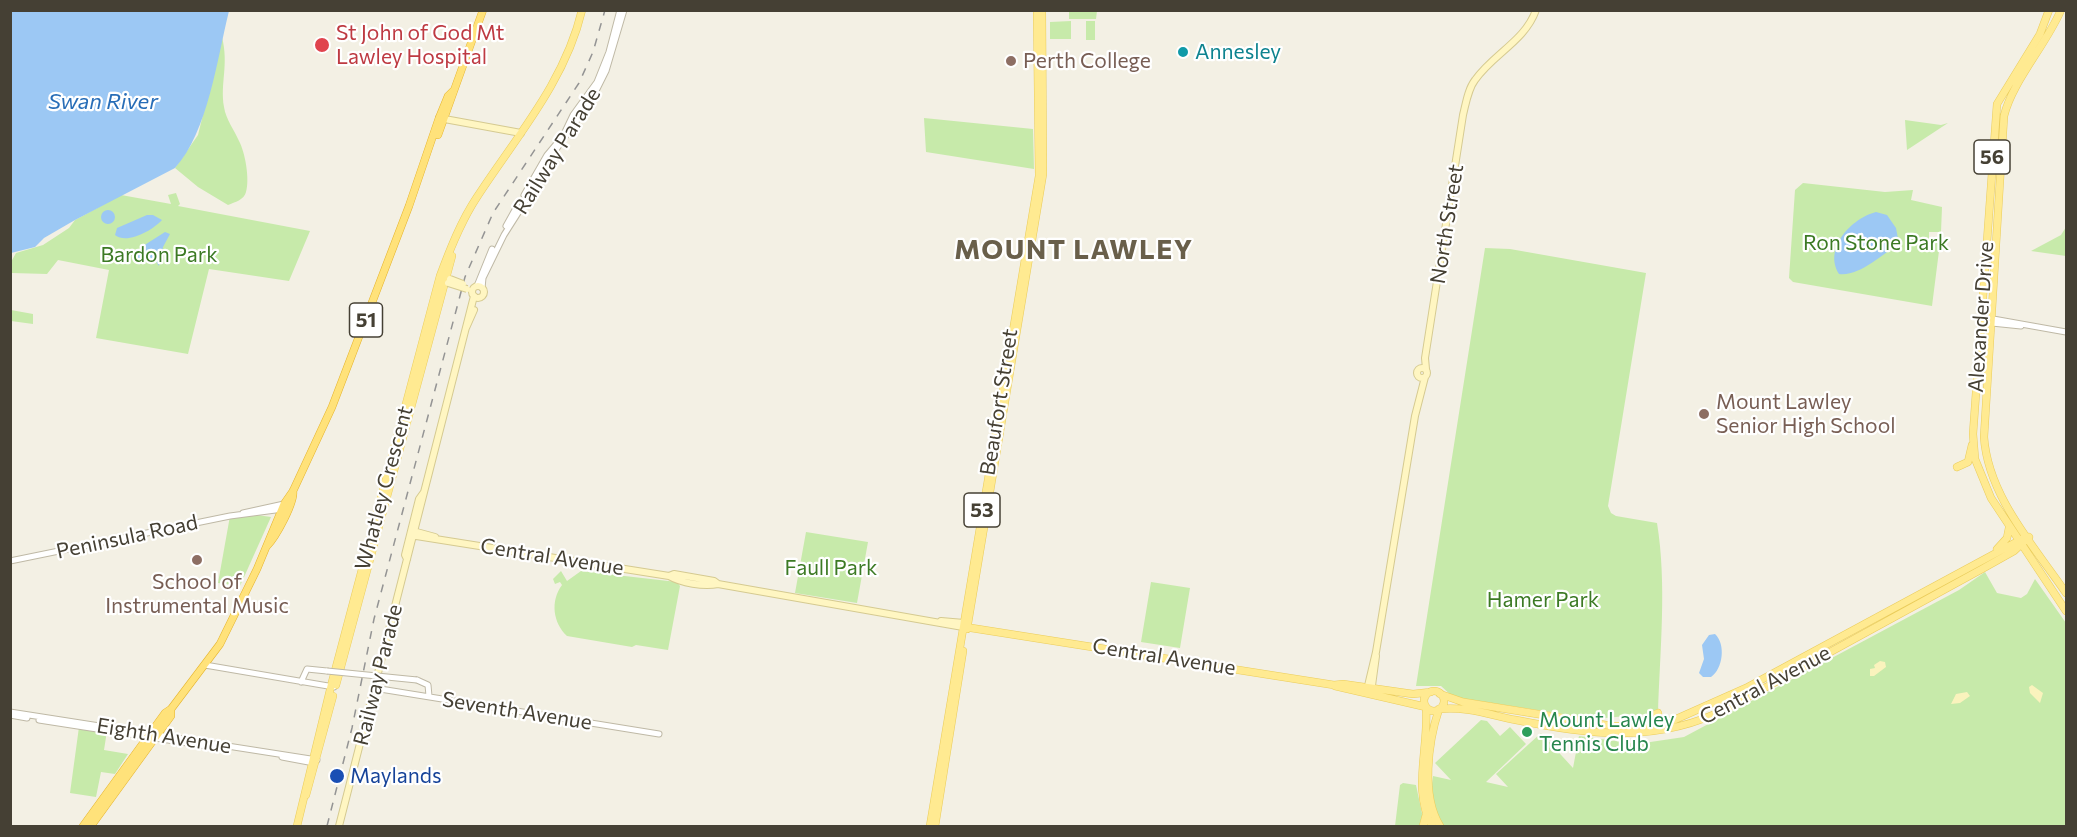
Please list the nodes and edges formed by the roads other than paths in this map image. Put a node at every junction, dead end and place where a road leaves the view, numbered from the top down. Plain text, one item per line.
1 (483, 10) edge
2 (582, 10) edge
3 (622, 10) edge
4 (1037, 10) edge
5 (1042, 10) edge
6 (1536, 10) edge
7 (2049, 10) edge
8 (2061, 10) edge
9 (441, 119) junction
10 (521, 133) junction
11 (444, 280) junction
12 (474, 290) junction
13 (1982, 319) junction
14 (1991, 321) junction
15 (2067, 332) edge
16 (1973, 444) junction
17 (1957, 467) dead end
18 (285, 506) junction
19 (2008, 526) junction
20 (413, 533) junction
21 (2029, 537) junction
22 (2020, 542) junction
23 (267, 546) junction
24 (1993, 553) junction
25 (2007, 554) junction
26 (10, 561) edge
27 (2033, 561) junction
28 (2067, 593) edge
29 (2067, 611) edge
30 (965, 625) junction
31 (205, 665) junction
32 (301, 682) junction
33 (333, 687) junction
34 (374, 688) junction
35 (1369, 691) junction
36 (1431, 692) junction
37 (1440, 694) junction
38 (429, 696) junction
39 (1426, 707) junction
40 (1439, 709) junction
41 (10, 714) edge
42 (1542, 715) junction
43 (1674, 720) junction
44 (1547, 724) junction
45 (1630, 726) junction
46 (659, 734) dead end
47 (153, 735) junction
48 (315, 761) junction
49 (1426, 815) junction
50 (83, 826) edge
51 (91, 826) edge
52 (297, 826) edge
53 (339, 826) edge
54 (930, 826) edge
55 (935, 826) edge
56 (1423, 826) edge
57 (1437, 826) edge

1 - 9 highway, 51
2 - 10 main road, Whatley Crescent
3 - 12 street, Railway Parade
4 - 30 main road, Beaufort Street / 53
5 - 30 main road, Beaufort Street / 53
6 - 35 main road, North Street
7 - 13 main road, Alexander Drive / 56
8 - 14 main road, Alexander Drive / 56
9 - 10 main road
9 - 18 highway, 51
10 - 11 main road, Whatley Crescent
11 - 12 main road, bridge
11 - 33 main road, Whatley Crescent
12 - 20 main road, Railway Parade
13 - 14 street
13 - 16 main road, Alexander Drive / 56
14 - 15 street
14 - 21 main road, Alexander Drive / 56
16 - 17 main road
16 - 19 main road, Alexander Drive / 56
18 - 23 highway, 51
18 - 23 highway, 51
18 - 26 street, Peninsula Road
19 - 22 main road, Alexander Drive / 56
19 - 24 main road
20 - 30 main road, Central Avenue
20 - 34 main road, Railway Parade
21 - 22 main road, Central Avenue
21 - 28 main road, Alexander Drive / 56
22 - 24 main road, Central Avenue
22 - 25 main road, Central Avenue
22 - 27 main road, Alexander Drive / 56
23 - 31 highway, 51
24 - 43 main road, Central Avenue
25 - 27 main road
25 - 44 main road, Central Avenue
27 - 29 main road, Alexander Drive / 56
30 - 35 main road, Central Avenue
30 - 54 main road, Beaufort Street / 53
30 - 55 main road, Beaufort Street / 53
31 - 32 street
31 - 47 highway, 51
32 - 33 street
32 - 38 street, bridge
33 - 48 main road, Whatley Crescent
34 - 38 street, Seventh Avenue
34 - 53 main road, Railway Parade
35 - 36 main road, Central Avenue
35 - 39 main road, Central Avenue
36 - 37 main road
36 - 39 main road
37 - 40 main road
37 - 42 main road, Central Avenue
38 - 46 street, Seventh Avenue
39 - 40 main road
39 - 49 main road
40 - 44 main road, Central Avenue
40 - 57 main road
41 - 47 street, Eighth Avenue
42 - 44 main road
42 - 45 main road, Central Avenue
43 - 45 main road, Central Avenue
43 - 45 main road
47 - 48 street, Eighth Avenue
47 - 50 highway, 51
47 - 51 highway, 51
48 - 52 main road, Whatley Crescent
49 - 56 main road
49 - 57 main road

